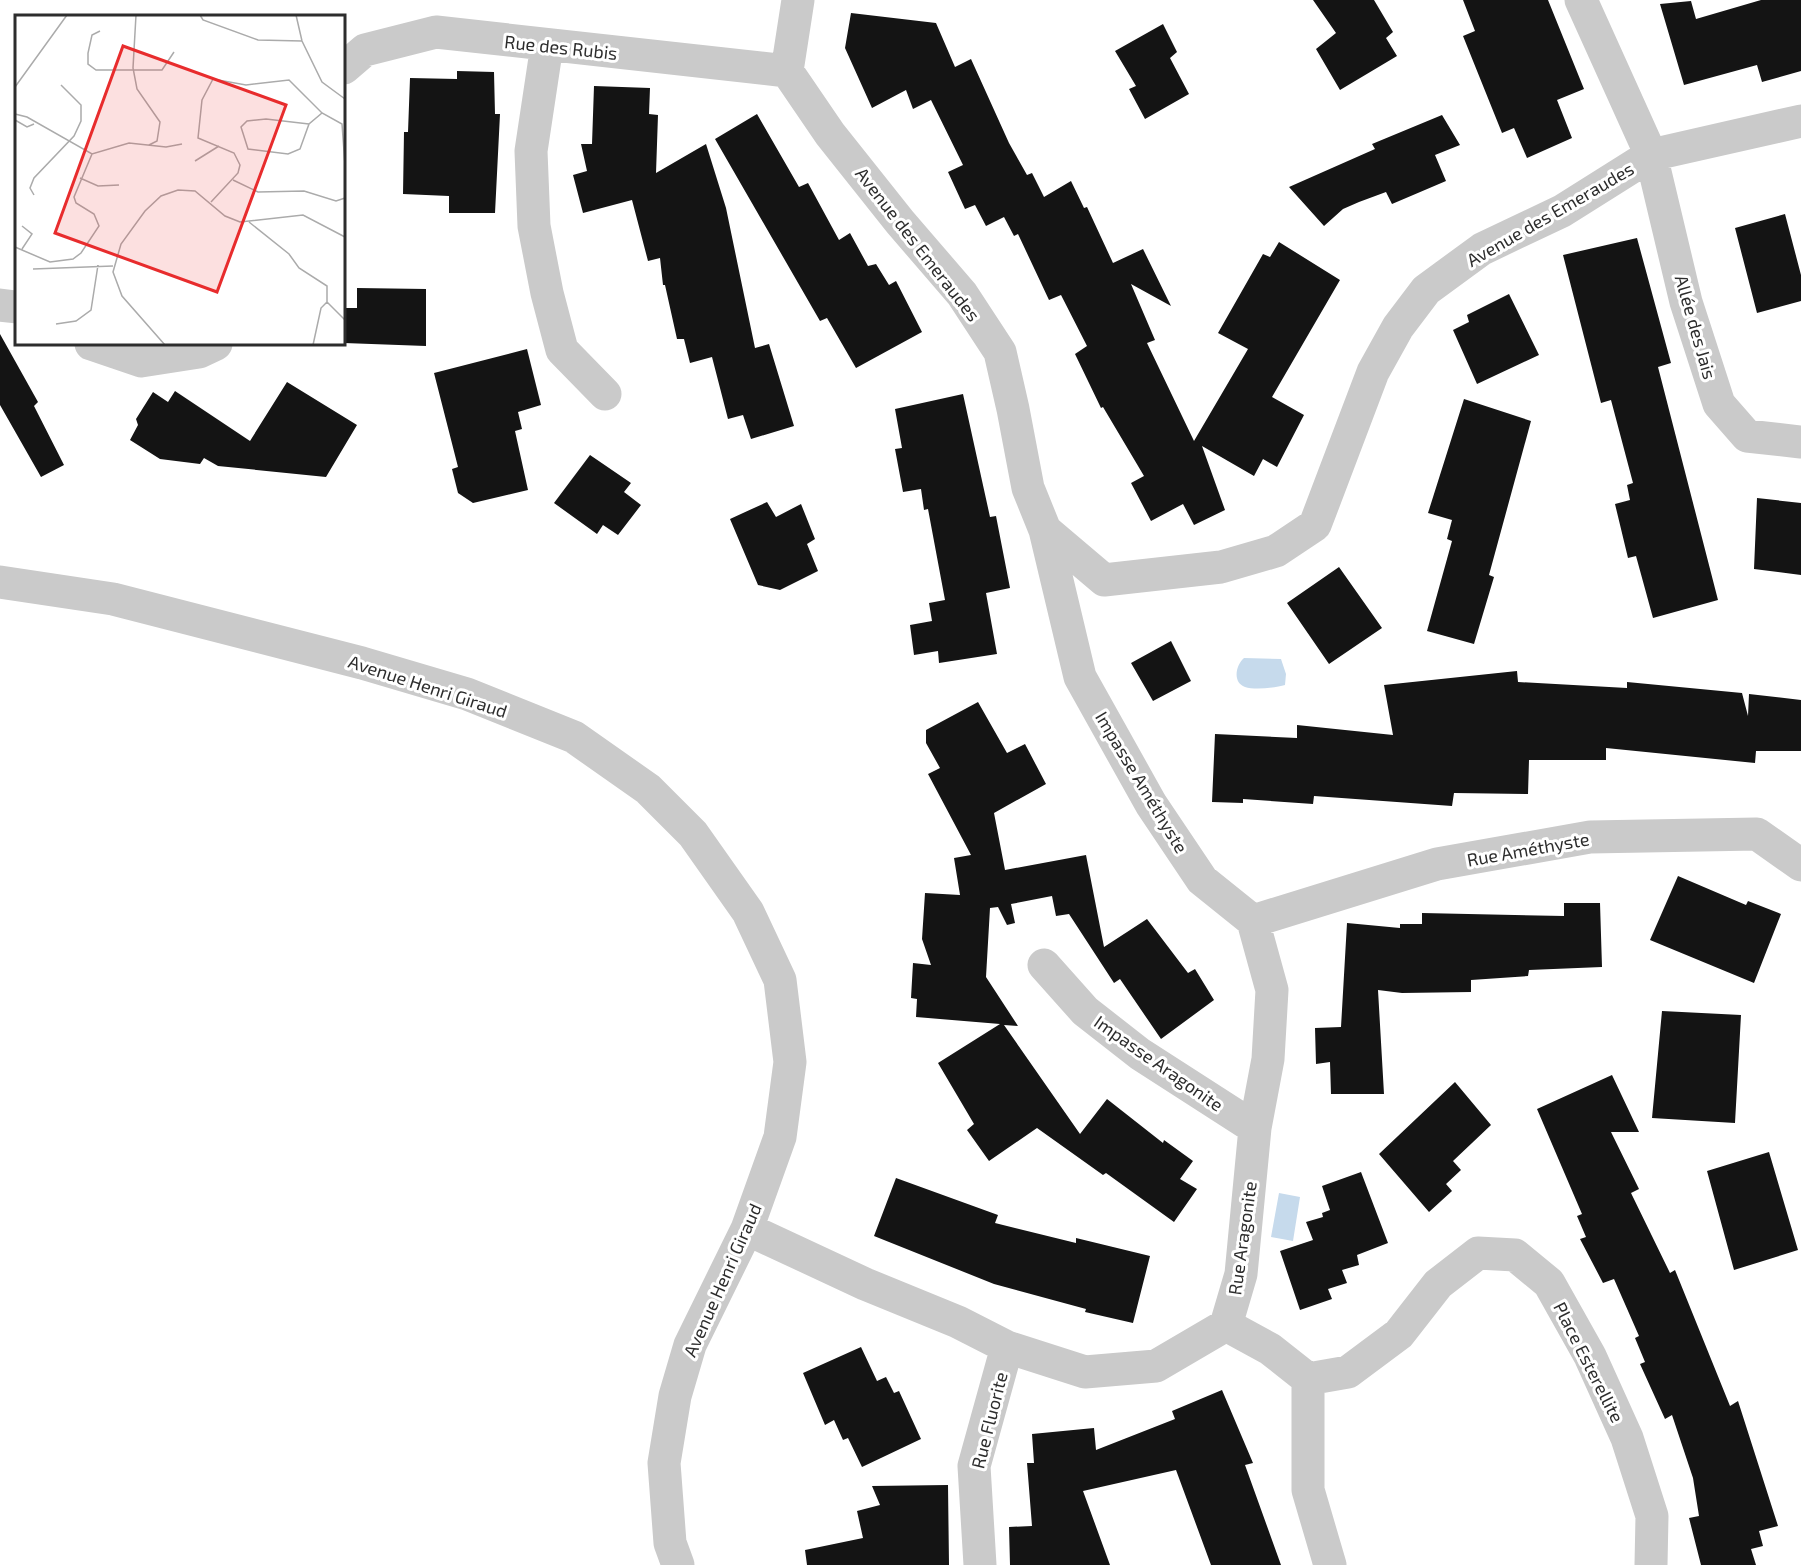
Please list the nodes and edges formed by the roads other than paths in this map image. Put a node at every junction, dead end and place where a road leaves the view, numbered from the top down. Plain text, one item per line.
1 (798, 0) edge
2 (1581, 0) edge
3 (547, 45) junction
4 (345, 67) edge
5 (787, 71) junction
6 (1801, 121) edge
7 (1651, 155) junction
8 (0, 305) edge
9 (15, 307) edge
10 (94, 345) edge
11 (214, 345) edge
12 (605, 394) dead end
13 (1801, 442) edge
14 (1045, 530) junction
15 (1104, 580) junction
16 (0, 582) edge
17 (1065, 620) junction
18 (1801, 865) edge
19 (1253, 921) junction
20 (1044, 965) dead end
21 (1255, 1128) junction
22 (747, 1229) junction
23 (1226, 1326) junction
24 (1007, 1347) junction
25 (1308, 1379) junction
26 (678, 1565) edge
27 (980, 1565) edge
28 (1330, 1565) edge
29 (1651, 1565) edge

1 - 5 street
2 - 7 street, Allée des Jais
3 - 4 street, Rue des Rubis
3 - 5 street, Rue des Rubis
3 - 12 street
5 - 14 street, Avenue des Emeraudes
6 - 7 street, Avenue des Emeraudes
7 - 13 street, Allée des Jais
7 - 15 street, Avenue des Emeraudes
8 - 9 street
10 - 11 street
14 - 15 street, Avenue des Emeraudes
14 - 17 street, Impasse Améthyste
15 - 17 street
16 - 22 street, Avenue Henri Giraud
17 - 19 street, Impasse Améthyste
18 - 19 street, Rue Améthyste
19 - 21 street, Rue Aragonite
20 - 21 street, Impasse Aragonite
21 - 23 street, Rue Aragonite
22 - 24 street
22 - 26 street, Avenue Henri Giraud
23 - 24 street
23 - 25 street
24 - 27 street, Rue Fluorite
25 - 28 street
25 - 29 street, Place Esterellite

